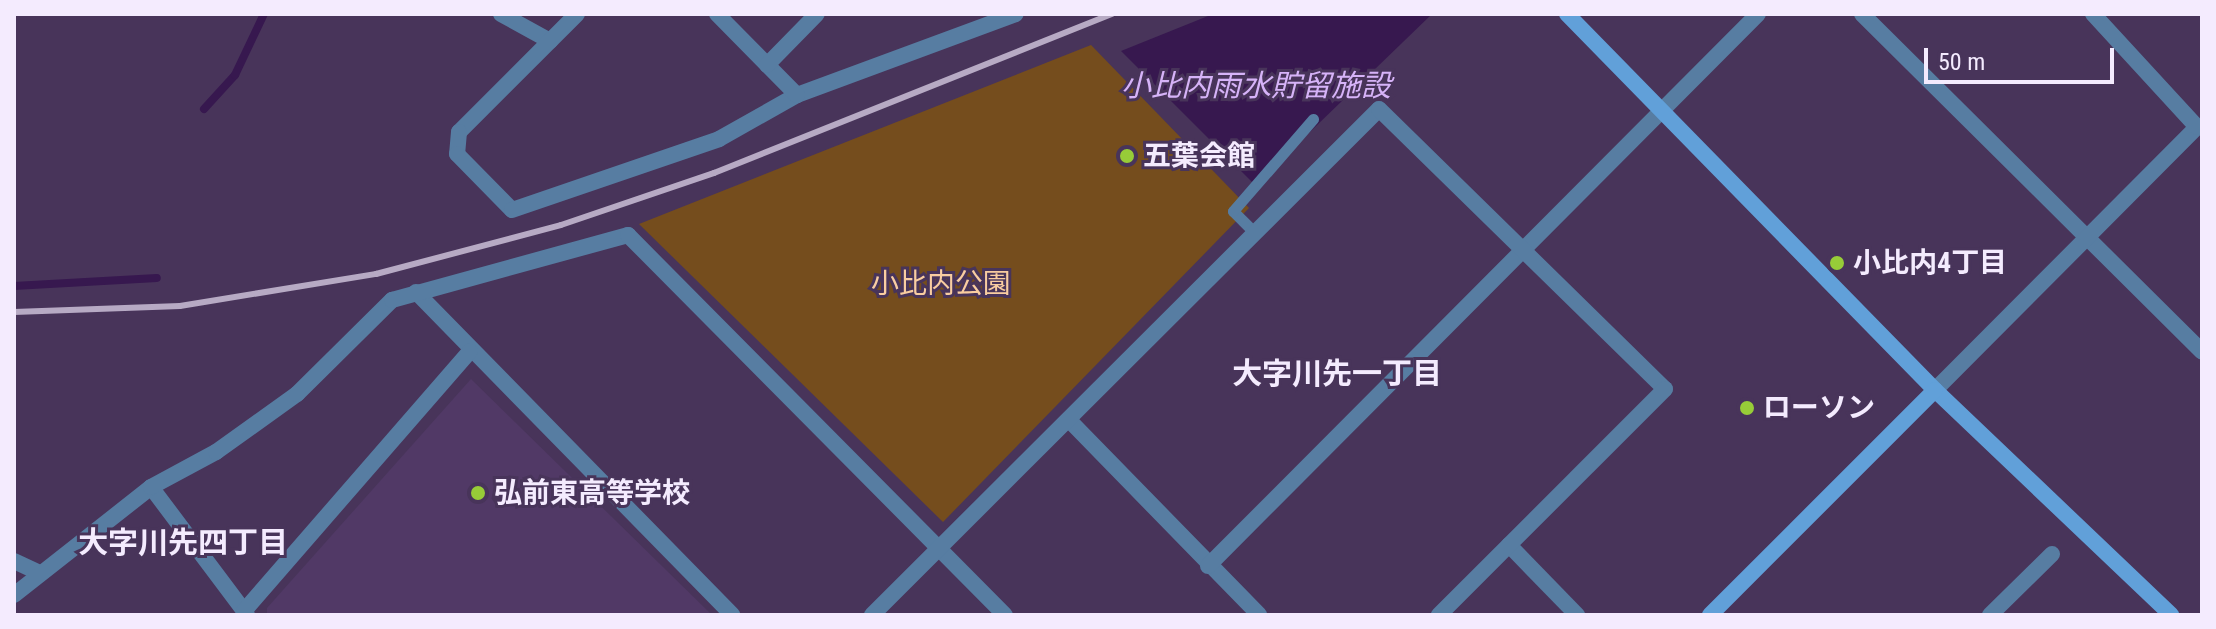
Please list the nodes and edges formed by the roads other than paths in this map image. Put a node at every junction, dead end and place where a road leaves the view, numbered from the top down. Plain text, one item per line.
1 (501, 14) edge
2 (577, 14) edge
3 (717, 14) edge
4 (817, 14) edge
5 (1016, 14) edge
6 (1567, 14) edge
7 (1758, 14) edge
8 (1862, 14) edge
9 (2093, 14) edge
10 (550, 41) junction
11 (767, 65) junction
12 (797, 95) junction
13 (1664, 111) junction
14 (1313, 119) dead end
15 (1255, 233) junction
16 (2086, 236) junction
17 (1523, 249) junction
18 (416, 292) junction
19 (470, 351) junction
20 (2202, 352) edge
21 (1935, 390) junction
22 (1069, 420) junction
23 (151, 487) junction
24 (1509, 545) junction
25 (939, 549) junction
26 (2052, 554) dead end
27 (14, 561) edge
28 (1208, 566) junction
29 (40, 573) junction
30 (14, 595) edge
31 (245, 613) edge
32 (732, 615) edge
33 (872, 615) edge
34 (1005, 615) edge
35 (1259, 615) edge
36 (1439, 615) edge
37 (1577, 615) edge
38 (1710, 615) edge
39 (1990, 615) edge
40 (2171, 615) edge

1 - 10 street
2 - 10 street
3 - 11 street
4 - 11 street
5 - 12 street
6 - 13 street
7 - 13 street
8 - 16 street
9 - 16 street
10 - 12 street
11 - 12 street
13 - 17 street
13 - 21 street
14 - 15 lane
15 - 17 street
15 - 22 street
16 - 20 street
16 - 21 street
17 - 24 street
17 - 28 street
18 - 19 street
18 - 23 street
18 - 25 street
19 - 31 street
19 - 32 street
21 - 38 street
21 - 40 street
22 - 25 street
22 - 28 street
23 - 29 street
23 - 31 street
24 - 36 street
24 - 37 street
25 - 33 street
25 - 34 street
26 - 39 street
27 - 29 street
28 - 35 street
29 - 30 street

